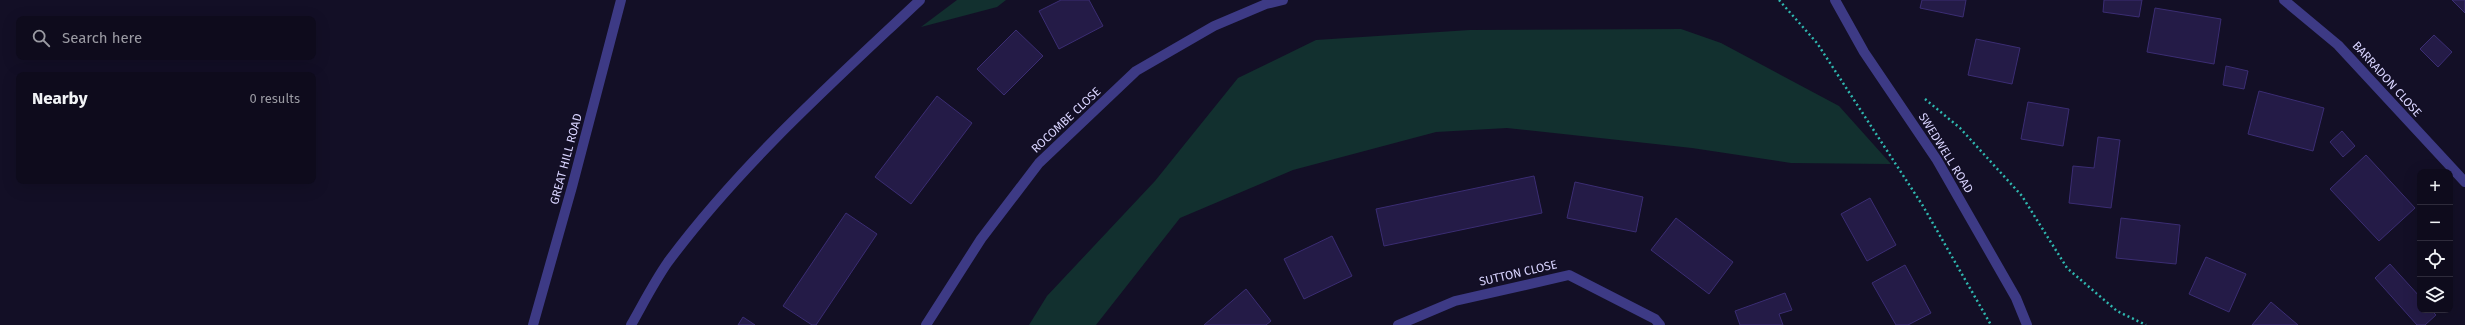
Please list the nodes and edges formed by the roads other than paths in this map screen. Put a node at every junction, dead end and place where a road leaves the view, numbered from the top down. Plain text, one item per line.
1 (621, 0) edge
2 (920, 0) edge
3 (1283, 0) edge
4 (1836, 0) edge
5 (2284, 0) edge
6 (2465, 182) edge
7 (532, 325) edge
8 (631, 325) edge
9 (926, 325) edge
10 (1398, 325) edge
11 (1660, 325) edge
12 (2027, 325) edge

1 - 7 street, GREAT HILL ROAD
2 - 8 street
3 - 9 street, ROCOMBE CLOSE
4 - 12 street, SWEDWELL ROAD
5 - 6 street, BARRADON CLOSE
10 - 11 street, SUTTON CLOSE

